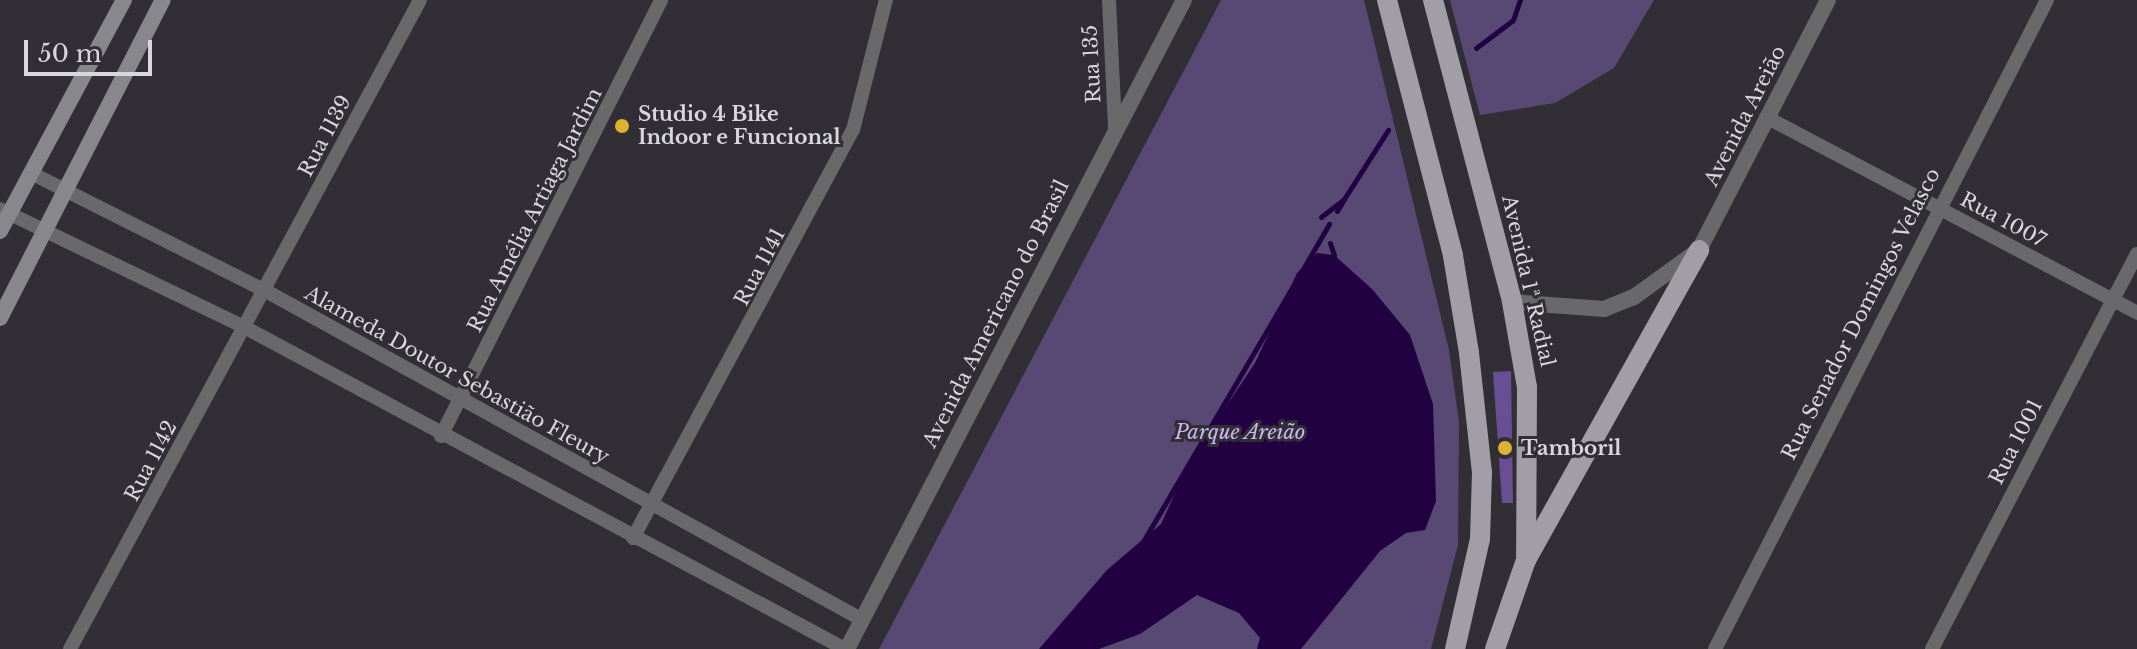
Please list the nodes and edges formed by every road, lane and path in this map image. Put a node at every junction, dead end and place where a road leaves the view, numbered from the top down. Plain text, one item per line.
1 (124, 0) edge
2 (163, 0) edge
3 (420, 0) edge
4 (661, 0) edge
5 (886, 0) edge
6 (1109, 0) edge
7 (1184, 0) edge
8 (1387, 0) edge
9 (1433, 0) edge
10 (1828, 0) edge
11 (2047, 0) edge
12 (1766, 117) junction
13 (1115, 127) junction
14 (31, 173) junction
15 (66, 187) junction
16 (1938, 208) junction
17 (5, 211) edge
18 (0, 231) edge
19 (47, 231) junction
20 (1699, 250) junction
21 (2137, 254) edge
22 (266, 291) junction
23 (2113, 300) junction
24 (1512, 302) junction
25 (2137, 313) edge
26 (0, 318) edge
27 (246, 328) junction
28 (461, 401) junction
29 (441, 436) junction
30 (651, 506) junction
31 (633, 538) junction
32 (1526, 560) junction
33 (861, 619) junction
34 (70, 649) edge
35 (846, 649) edge
36 (1455, 649) edge
37 (1495, 649) edge
38 (1715, 649) edge
39 (1932, 649) edge

1 - 14 main road
2 - 15 main road
3 - 22 street, Rua 1139
4 - 28 street, Rua Amélia Artiaga Jardim
5 - 30 street, Rua 1141
6 - 13 street, Rua 135
7 - 13 street, Avenida Americano do Brasil
8 - 36 main road
9 - 24 main road, Avenida 1ª Radial
10 - 12 street, Avenida Areião
11 - 16 street, Rua Senador Domingos Velasco
12 - 16 street, Rua 1007
12 - 20 street, Avenida Areião
13 - 33 street, Avenida Americano do Brasil
14 - 15 street, Alameda Doutor Sebastião Fleury
14 - 17 main road
15 - 19 main road
15 - 22 street, Alameda Doutor Sebastião Fleury
16 - 23 street, Rua 1007
16 - 38 street, Rua Senador Domingos Velasco
17 - 18 main road
17 - 19 street
19 - 26 main road
19 - 27 street
20 - 24 street
20 - 32 main road
21 - 23 street, Rua 1001
22 - 27 street, Rua 1142
22 - 28 street, Alameda Doutor Sebastião Fleury
23 - 25 street, Rua 1007
23 - 39 street, Rua 1001
24 - 32 main road, Avenida 1ª Radial
27 - 29 street
27 - 34 street, Rua 1142
28 - 29 street, Rua Amélia Artiaga Jardim
28 - 30 street, Alameda Doutor Sebastião Fleury
29 - 31 street
30 - 31 street, Rua 1141
30 - 33 street, Alameda Doutor Sebastião Fleury
31 - 35 street
32 - 37 main road, Avenida 1ª Radial
33 - 35 street, Avenida Americano do Brasil

